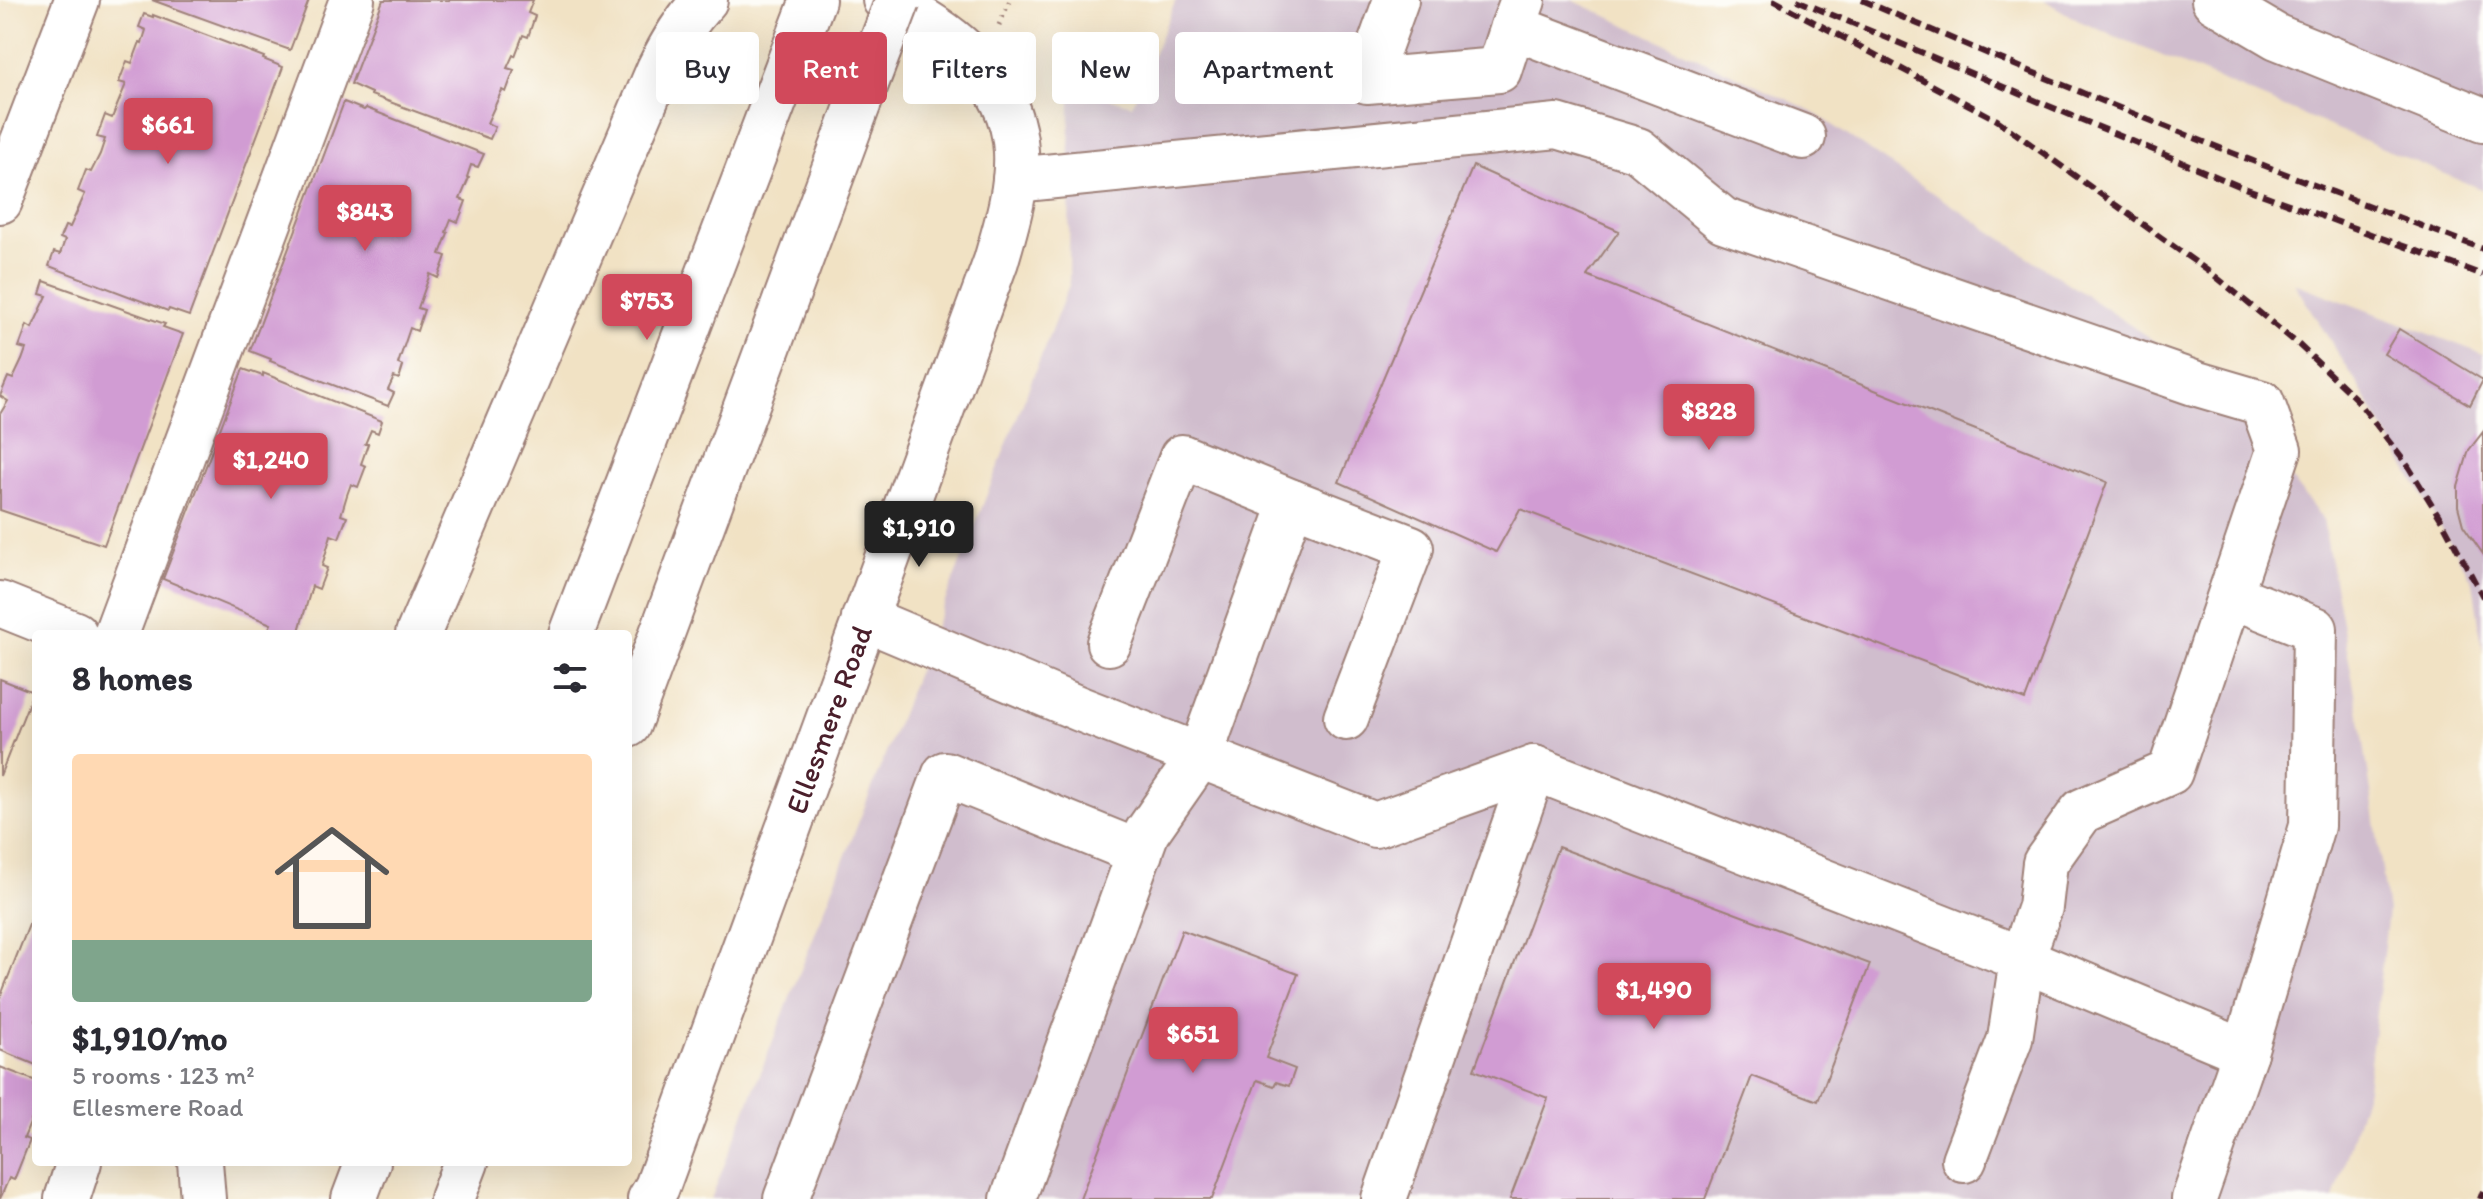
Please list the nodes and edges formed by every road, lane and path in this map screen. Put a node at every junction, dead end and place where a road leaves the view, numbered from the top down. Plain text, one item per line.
1 (77, 0) edge
2 (352, 0) edge
3 (705, 0) edge
4 (813, 0) edge
5 (885, 0) edge
6 (898, 0) edge
7 (1010, 0) edge
8 (1396, 0) edge
9 (2214, 0) edge
10 (1518, 13) edge
11 (998, 28) dead end
12 (1367, 81) junction
13 (2483, 120) edge
14 (1803, 137) dead end
15 (1348, 147) junction
16 (1015, 180) junction
17 (0, 201) edge
18 (1292, 502) junction
19 (2230, 595) junction
20 (0, 604) edge
21 (864, 618) junction
22 (65, 630) edge
23 (117, 630) edge
24 (420, 630) edge
25 (573, 630) edge
26 (1109, 643) dead end
27 (632, 714) edge
28 (1346, 718) dead end
29 (1200, 756) junction
30 (1534, 768) junction
31 (1140, 853) junction
32 (2022, 959) junction
33 (2245, 1052) junction
34 (1964, 1160) dead end
35 (78, 1166) edge
36 (200, 1166) edge
37 (366, 1166) edge
38 (464, 1166) edge
39 (67, 1199) edge
40 (203, 1199) edge
41 (354, 1199) edge
42 (452, 1199) edge
43 (650, 1199) edge
44 (786, 1199) edge
45 (1013, 1199) edge
46 (1384, 1199) edge
47 (2194, 1199) edge

1 - 17 street
2 - 23 street
3 - 24 street
4 - 25 street
5 - 16 street, Ellesmere Road
6 - 27 street, bridge
7 - 11 path
8 - 12 street
9 - 13 street
10 - 12 street
10 - 14 street
12 - 15 street
15 - 16 street
15 - 19 street
16 - 21 street, Ellesmere Road
18 - 26 street
18 - 28 street
18 - 29 street
19 - 32 street
19 - 33 street
20 - 22 street
21 - 29 street
21 - 43 street, Ellesmere Road
29 - 30 street
29 - 31 street
30 - 32 street
30 - 46 street
31 - 44 street
31 - 45 street
32 - 33 street
32 - 34 street
33 - 47 street
35 - 39 street
36 - 40 street
37 - 41 street
38 - 42 street

